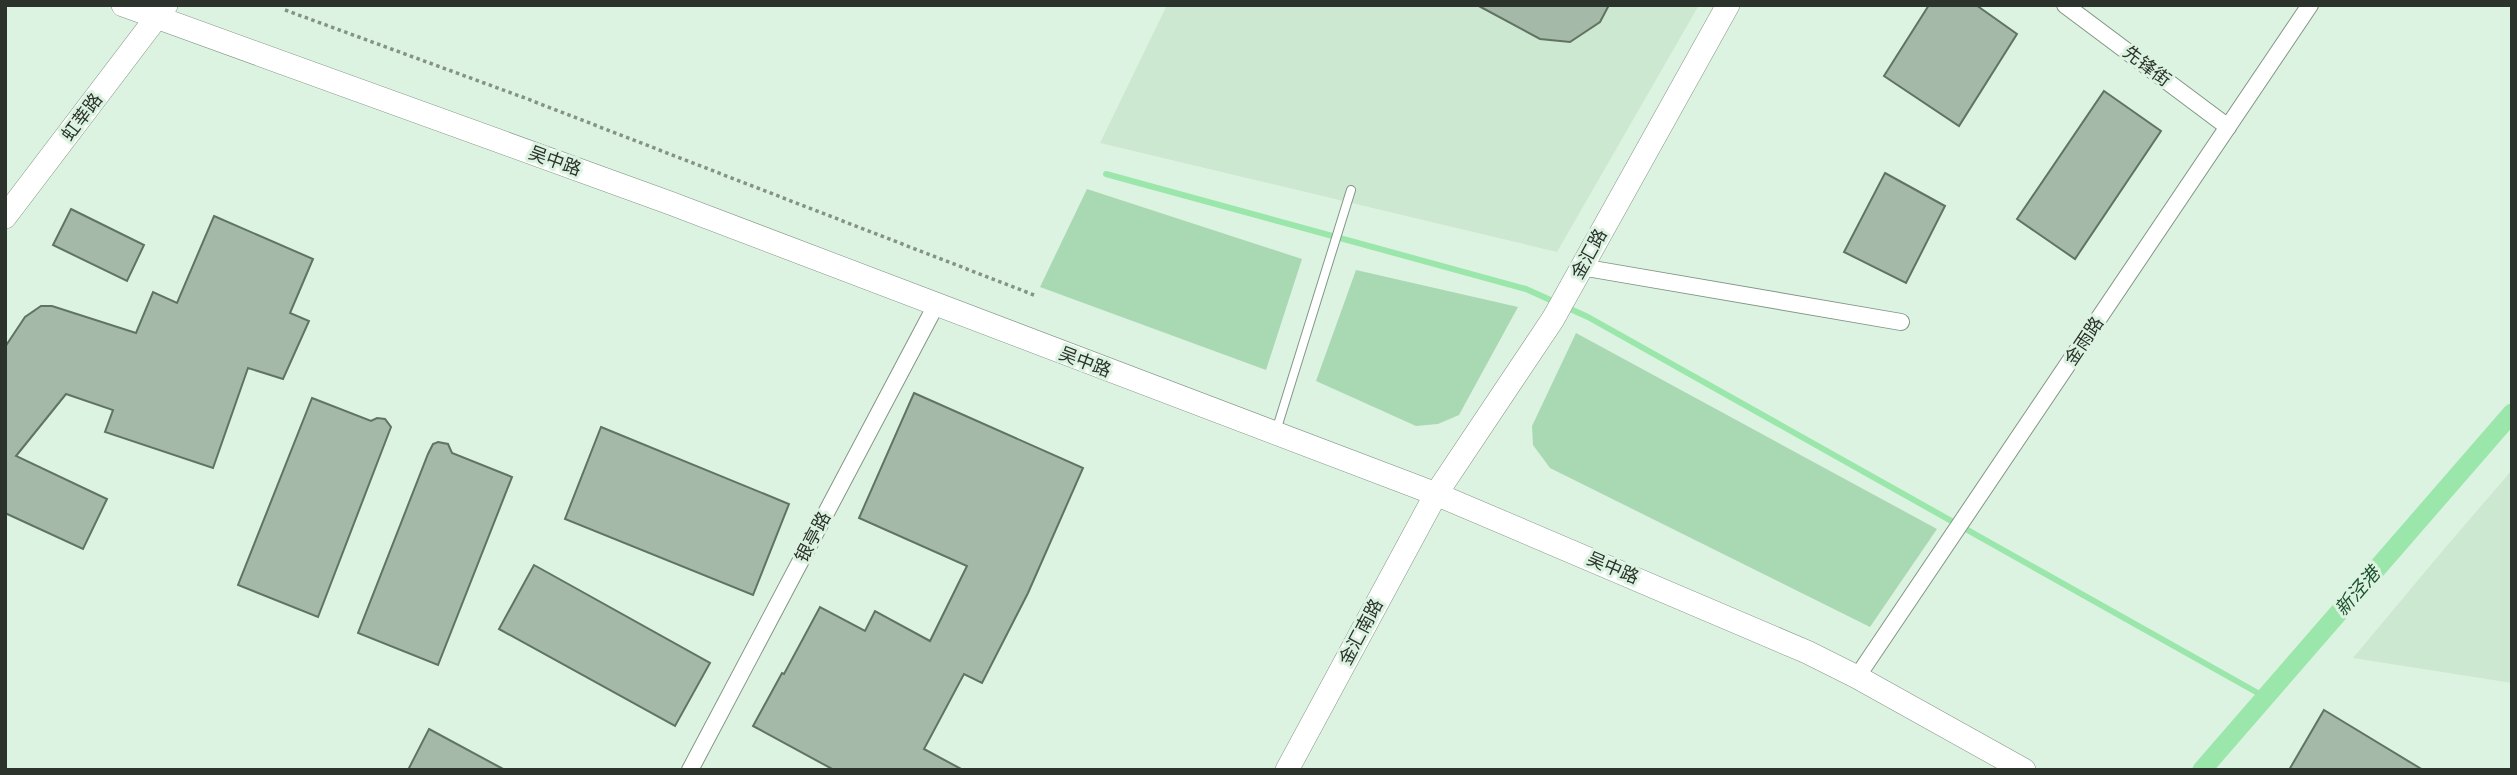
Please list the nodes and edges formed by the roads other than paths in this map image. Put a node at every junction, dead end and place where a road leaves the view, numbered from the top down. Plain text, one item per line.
1 (123, 5) edge
2 (1728, 5) edge
3 (2065, 5) edge
4 (2310, 5) edge
5 (162, 11) edge
6 (2228, 127) junction
7 (1351, 190) dead end
8 (5, 218) edge
9 (1577, 274) junction
10 (936, 305) junction
11 (1901, 322) dead end
12 (1275, 434) junction
13 (1436, 494) junction
14 (1857, 677) junction
15 (690, 770) edge
16 (1287, 770) edge
17 (2024, 770) edge

1 - 5 main road, 吴中路
2 - 9 main road, 金汇路
3 - 6 street, 先锋街
4 - 6 street, 金雨路
5 - 8 main road, 虹莘路
5 - 10 main road, 吴中路
6 - 14 street, 金雨路
7 - 12 lane
9 - 11 street
9 - 13 main road, 金汇路
10 - 12 main road, 吴中路
10 - 15 street, 银亭路
12 - 13 main road, 吴中路
13 - 14 main road, 吴中路
13 - 16 main road, 金汇南路
14 - 17 main road, 吴中路

